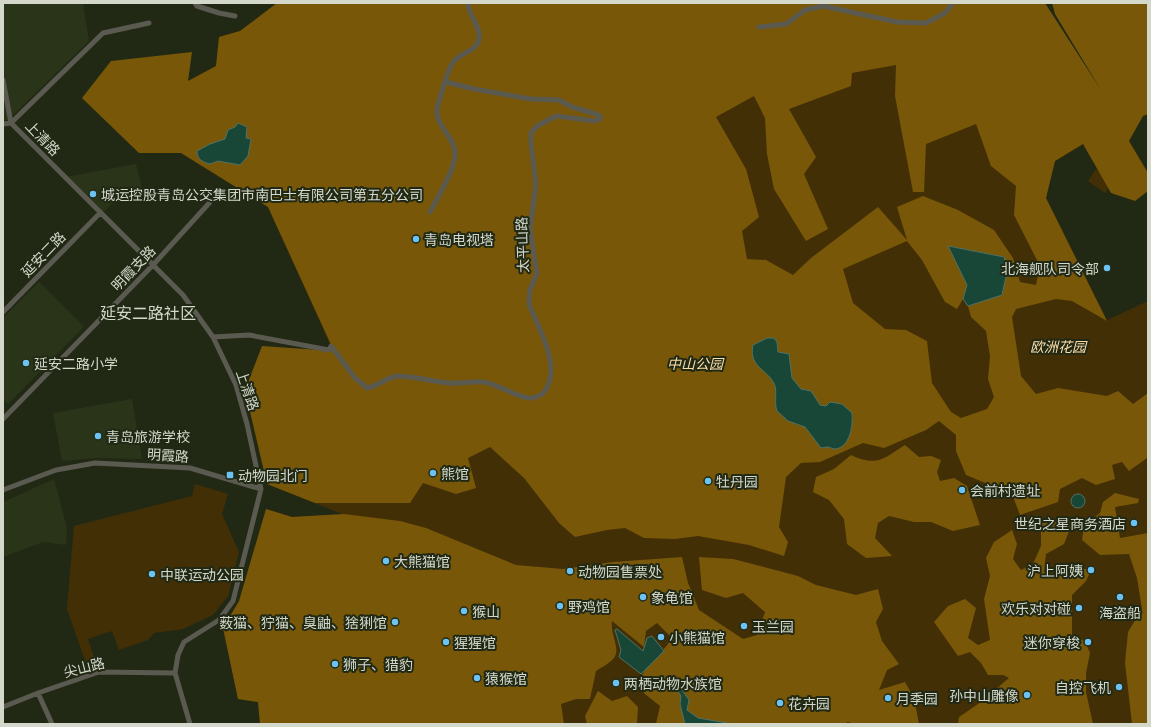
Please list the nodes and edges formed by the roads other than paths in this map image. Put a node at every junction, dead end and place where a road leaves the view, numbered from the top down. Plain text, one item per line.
1 (195, 3) edge
2 (468, 3) edge
3 (952, 3) edge
4 (235, 16) dead end
5 (148, 23) dead end
6 (759, 27) dead end
7 (3, 80) edge
8 (446, 82) junction
9 (11, 123) junction
10 (3, 124) edge
11 (211, 201) dead end
12 (430, 212) dead end
13 (100, 213) junction
14 (153, 265) junction
15 (3, 312) edge
16 (213, 337) junction
17 (3, 419) edge
18 (261, 489) junction
19 (3, 490) edge
20 (176, 673) junction
21 (38, 693) junction
22 (3, 708) edge
23 (52, 724) edge
24 (190, 724) edge

1 - 4 street
2 - 8 street
3 - 6 street
5 - 9 street
7 - 9 street
8 - 12 street
8 - 16 street, 太平山路
9 - 10 street, 上清路
9 - 13 street, 上清路
11 - 14 street, 明霞支路
13 - 14 street, 上清路
13 - 15 street, 延安二路
14 - 16 street, 上清路
14 - 17 street, 明霞支路
16 - 18 street, 上清路
18 - 19 street, 明霞路
18 - 20 street, 上清路
20 - 21 street, 尖山路
20 - 24 street, 上清路
21 - 22 street, 尖山路
21 - 23 street

